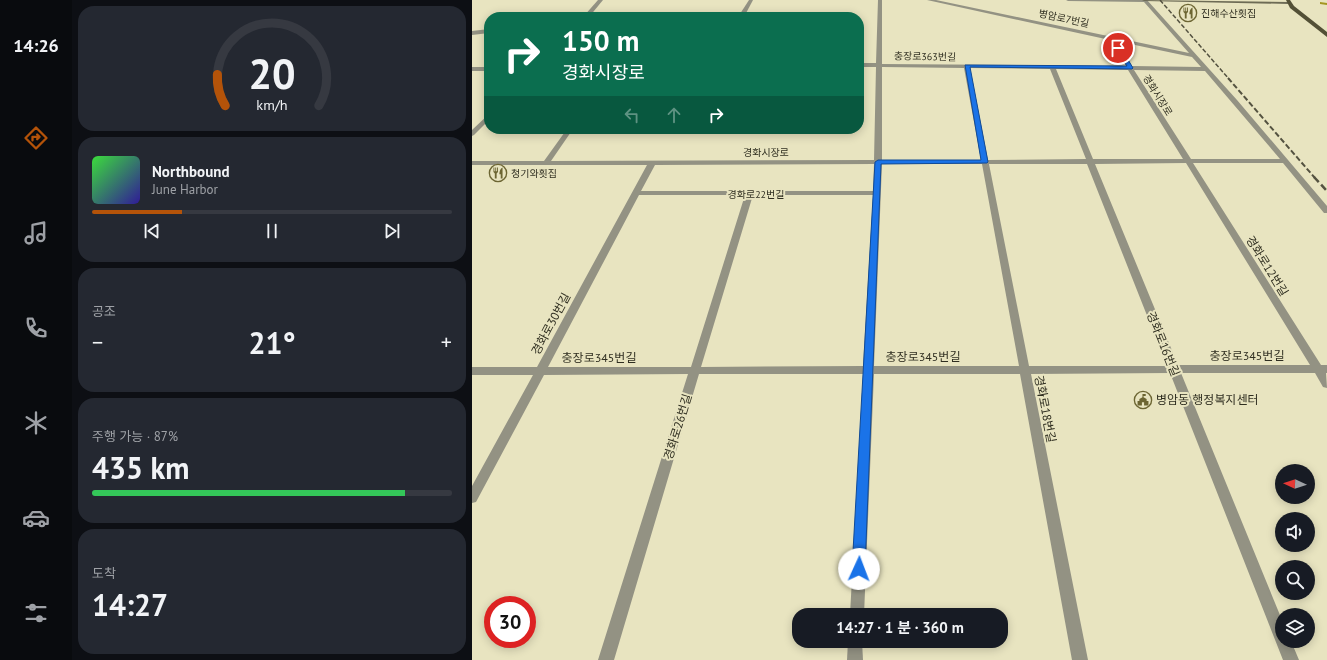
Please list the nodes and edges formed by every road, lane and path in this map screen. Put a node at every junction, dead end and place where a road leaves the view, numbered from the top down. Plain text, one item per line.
1 (601, 0) edge
2 (751, 0) edge
3 (880, 0) edge
4 (929, 0) edge
5 (1068, 0) edge
6 (1145, 1) edge
7 (1288, 1) edge
8 (590, 12) edge
9 (744, 12) edge
10 (484, 32) edge
11 (472, 33) edge
12 (1327, 35) edge
13 (1112, 39) junction
14 (1195, 56) junction
15 (879, 64) junction
16 (864, 65) edge
17 (967, 66) junction
18 (1052, 67) junction
19 (484, 68) edge
20 (1130, 68) junction
21 (472, 69) edge
22 (1206, 69) junction
23 (484, 121) edge
24 (472, 134) edge
25 (566, 134) edge
26 (1188, 161) junction
27 (1285, 161) junction
28 (878, 162) junction
29 (985, 162) junction
30 (1089, 162) junction
31 (472, 163) edge
32 (546, 163) junction
33 (652, 163) junction
34 (636, 193) junction
35 (877, 193) junction
36 (749, 194) junction
37 (1327, 211) edge
38 (1322, 369) edge
39 (868, 370) junction
40 (1024, 370) junction
41 (1173, 370) junction
42 (472, 371) edge
43 (540, 371) junction
44 (695, 371) junction
45 (1327, 384) edge
46 (472, 498) edge
47 (857, 608) edge
48 (1275, 621) edge
49 (855, 648) edge
50 (1286, 648) edge
51 (606, 660) edge
52 (854, 660) edge
53 (1080, 660) edge
54 (1291, 660) edge

1 - 8 street
2 - 9 street
3 - 15 street
4 - 13 street, 병암로7번길
5 - 6 street
6 - 7 street
6 - 14 street
7 - 12 main road
10 - 11 street
13 - 14 street, 병암로7번길
13 - 20 street, 경화시장로
14 - 22 street
15 - 16 street, 충장로363번길
15 - 17 street, 충장로363번길
15 - 28 street
17 - 18 street, 충장로363번길
17 - 29 street
18 - 20 street, 충장로363번길
18 - 30 street
19 - 21 street
20 - 22 street, 충장로363번길
20 - 26 street, 경화시장로
22 - 27 street
23 - 24 street
25 - 32 street
26 - 27 street, 경화시장로
26 - 30 street, 경화시장로
26 - 38 street, 경화로12번길
27 - 37 street
28 - 29 street, 경화시장로
28 - 33 street, 경화시장로
28 - 35 street
29 - 30 street, 경화시장로
29 - 40 street, 경화로18번길
30 - 41 street, 경화로16번길
31 - 32 street, 경화시장로
32 - 33 street, 경화시장로
33 - 34 street, 경화로30번길
34 - 36 street, 경화로22번길
34 - 43 street, 경화로30번길
35 - 36 street, 경화로22번길
35 - 39 street
36 - 44 street, 경화로26번길
38 - 41 street, 충장로345번길
38 - 45 street, 경화로12번길
39 - 40 street, 충장로345번길
39 - 44 street, 충장로345번길
39 - 47 street
40 - 41 street, 충장로345번길
40 - 53 street, 경화로18번길
41 - 48 street, 경화로16번길
42 - 43 street, 충장로345번길
43 - 44 street, 충장로345번길
43 - 46 street, 경화로30번길
44 - 51 street, 경화로26번길
49 - 52 street
50 - 54 street

